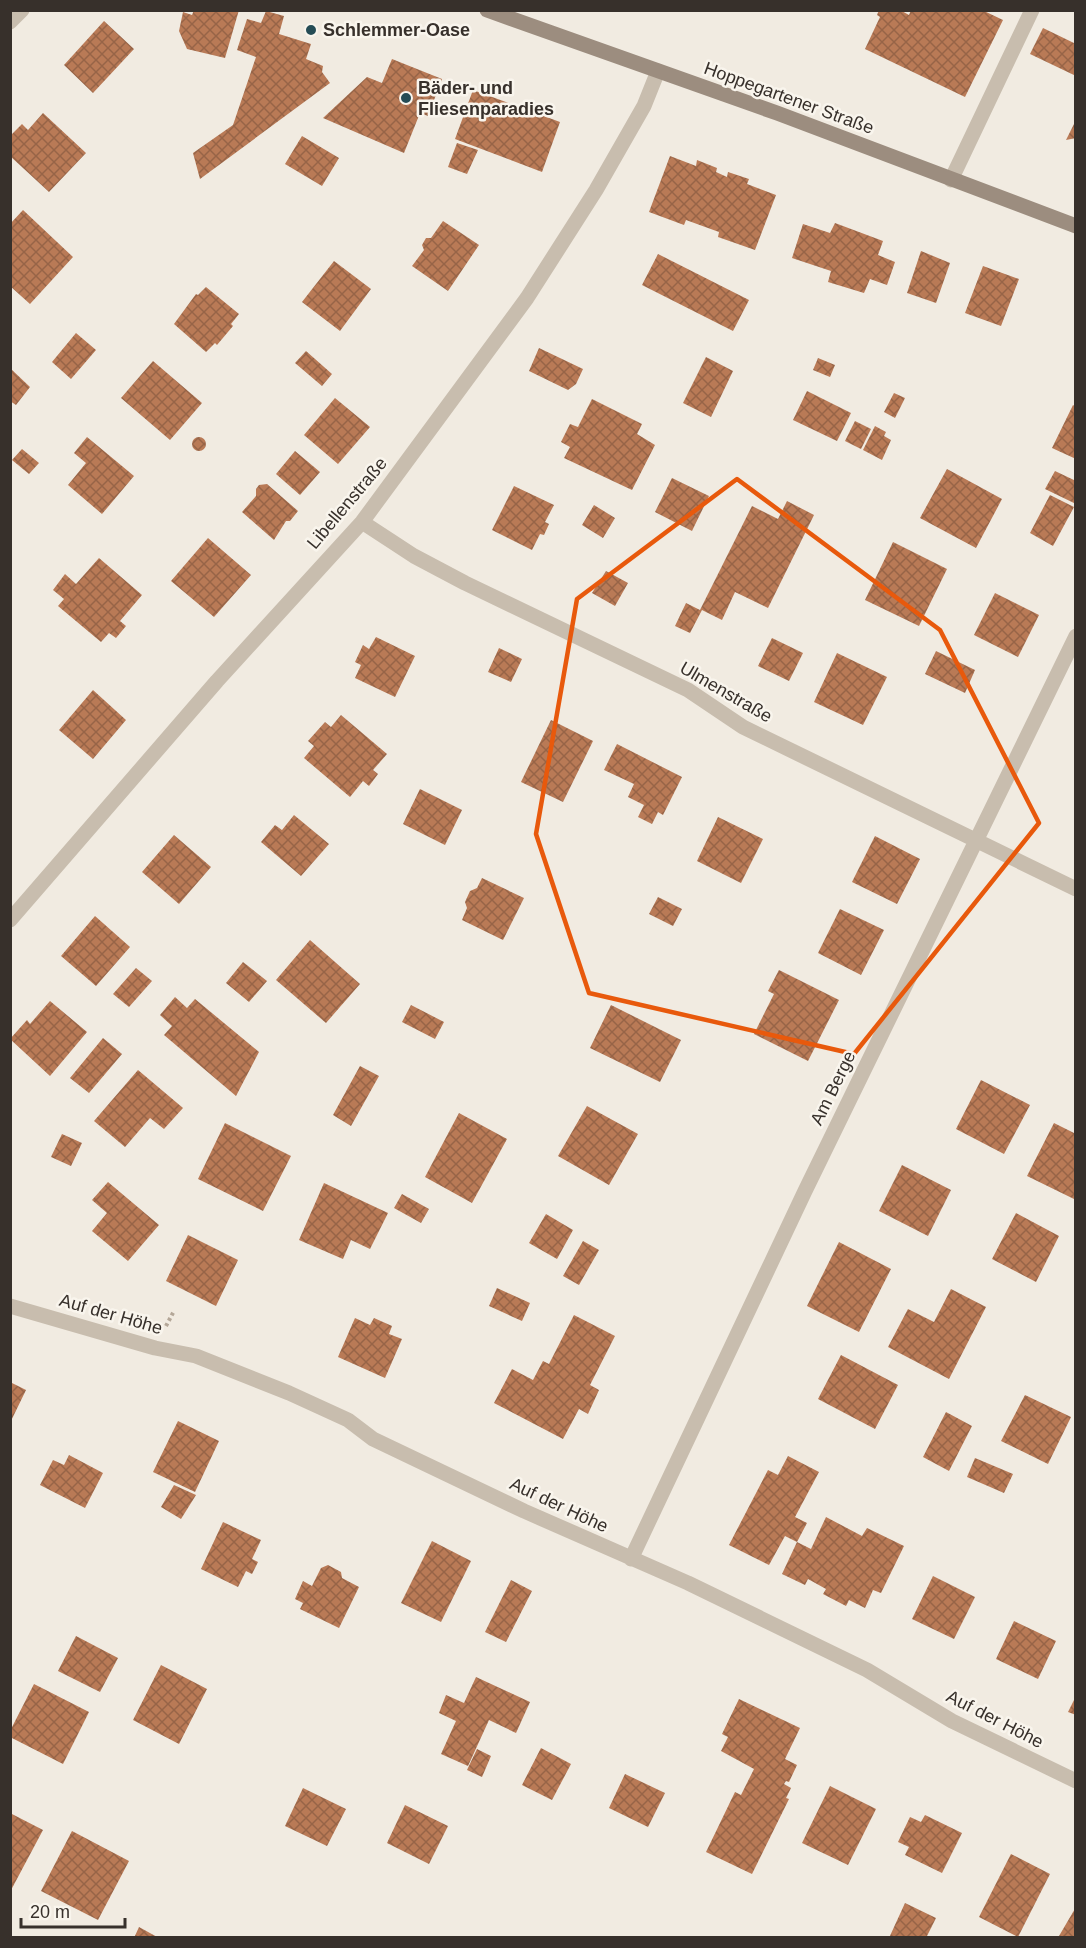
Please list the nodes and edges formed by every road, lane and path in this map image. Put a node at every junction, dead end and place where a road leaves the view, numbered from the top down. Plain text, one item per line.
1 (22, 10) edge
2 (487, 10) edge
3 (1032, 10) edge
4 (10, 22) edge
5 (658, 71) junction
6 (951, 180) junction
7 (1076, 226) edge
8 (362, 522) junction
9 (1076, 636) edge
10 (975, 840) junction
11 (1076, 889) edge
12 (10, 920) edge
13 (10, 1306) edge
14 (631, 1559) junction
15 (1076, 1780) edge

1 - 4 street
2 - 5 main road, Hoppegartener Straße
3 - 6 street
5 - 6 main road, Hoppegartener Straße
5 - 8 street, Libellenstraße
6 - 7 main road, Hoppegartener Straße
8 - 10 street, Ulmenstraße
8 - 12 street, Libellenstraße
9 - 10 street, Am Berge
10 - 11 street, Ulmenstraße
10 - 14 street, Am Berge
13 - 14 street, Auf der Höhe
14 - 15 street, Auf der Höhe

